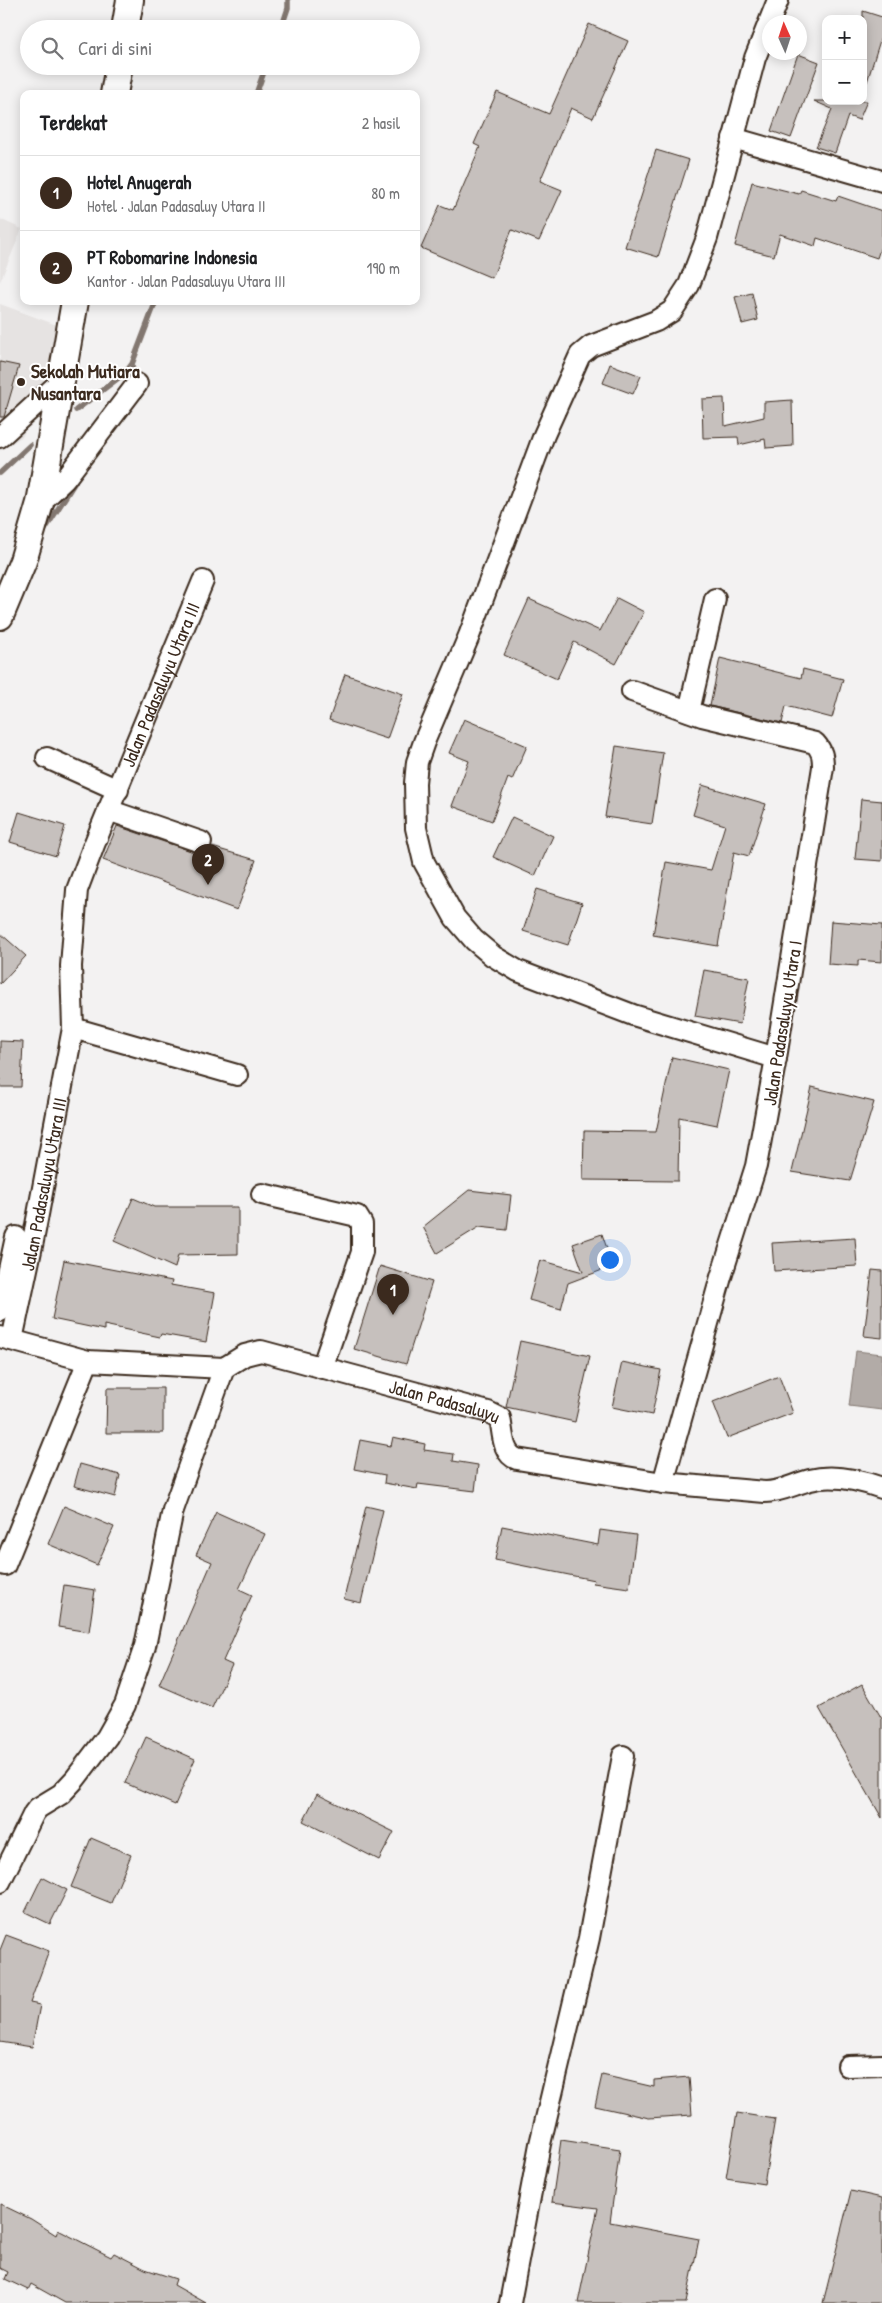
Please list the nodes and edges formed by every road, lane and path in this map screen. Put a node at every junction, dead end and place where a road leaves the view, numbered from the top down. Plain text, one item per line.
1 (130, 0) edge
2 (778, 0) edge
3 (127, 20) edge
4 (117, 75) edge
5 (115, 90) edge
6 (733, 138) junction
7 (882, 181) edge
8 (74, 305) edge
9 (60, 382) junction
10 (138, 384) dead end
11 (0, 437) edge
12 (40, 503) junction
13 (203, 581) dead end
14 (715, 599) dead end
15 (0, 616) edge
16 (632, 691) dead end
17 (689, 711) junction
18 (47, 758) dead end
19 (118, 790) junction
20 (108, 810) junction
21 (201, 842) dead end
22 (73, 1028) junction
23 (776, 1058) junction
24 (237, 1075) dead end
25 (262, 1194) dead end
26 (16, 1237) edge
27 (0, 1311) edge
28 (6, 1338) edge
29 (88, 1361) junction
30 (224, 1368) junction
31 (322, 1368) junction
32 (663, 1483) junction
33 (882, 1488) edge
34 (5, 1565) dead end
35 (623, 1756) dead end
36 (0, 1882) edge
37 (882, 2065) edge
38 (848, 2066) dead end
39 (510, 2303) edge

1 - 3 main road
2 - 6 street
4 - 5 main road
6 - 7 street
6 - 23 street
8 - 9 main road
9 - 11 street
9 - 12 main road
10 - 12 street
12 - 15 main road
13 - 19 street, Jalan Padasaluyu Utara III
14 - 17 street
16 - 17 street, Jalan Padasaluyu Utara I
17 - 23 street, Jalan Padasaluyu Utara I
18 - 19 street, Jalan Padasaluyu Utara III
19 - 20 street, Jalan Padasaluyu Utara III
20 - 21 street
20 - 22 street, Jalan Padasaluyu Utara III
22 - 24 street
22 - 26 street, Jalan Padasaluyu Utara III
23 - 32 street, Jalan Padasaluyu Utara I
25 - 31 street
26 - 27 street
26 - 28 street, Jalan Padasaluyu Utara III
28 - 29 street
29 - 30 street
29 - 34 street
30 - 31 street, Jalan Padasaluyu
30 - 36 street
31 - 32 street, Jalan Padasaluyu
32 - 33 street, Jalan Padasaluyu
35 - 39 street
37 - 38 street

